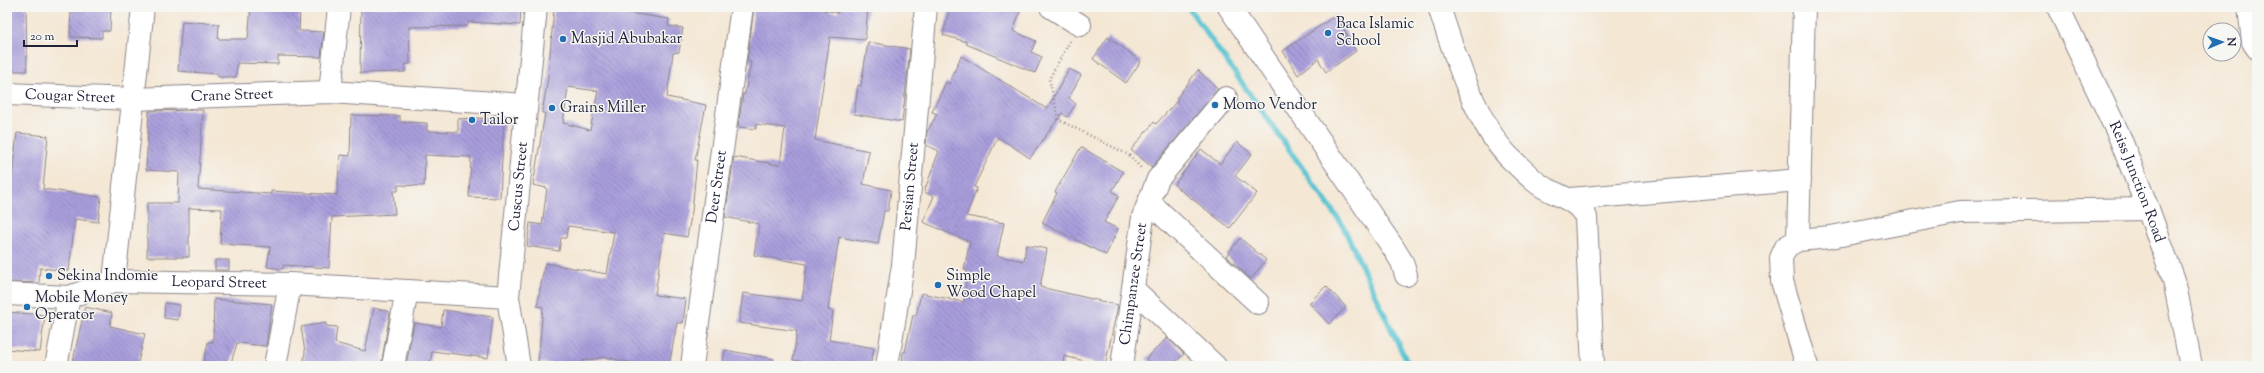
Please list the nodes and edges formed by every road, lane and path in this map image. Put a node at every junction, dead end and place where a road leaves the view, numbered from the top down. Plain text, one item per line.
1 (143, 7) edge
2 (339, 7) edge
3 (536, 7) edge
4 (742, 7) edge
5 (926, 7) edge
6 (1051, 7) edge
7 (1228, 7) edge
8 (1438, 7) edge
9 (1804, 7) edge
10 (2058, 7) edge
11 (2249, 7) edge
12 (1080, 25) joint
13 (2257, 48) edge
14 (330, 92) junction
15 (7, 94) edge
16 (1226, 98) dead end
17 (134, 99) junction
18 (526, 105) junction
19 (1800, 180) junction
20 (1152, 193) junction
21 (1570, 199) junction
22 (2148, 209) junction
23 (1798, 240) junction
24 (1406, 275) dead end
25 (114, 281) junction
26 (290, 284) junction
27 (1133, 289) junction
28 (407, 291) junction
29 (7, 294) edge
30 (69, 297) junction
31 (508, 297) junction
32 (1258, 303) dead end
33 (56, 366) edge
34 (275, 366) edge
35 (393, 366) edge
36 (518, 366) edge
37 (692, 366) edge
38 (887, 366) edge
39 (1122, 366) edge
40 (1215, 366) edge
41 (1592, 366) edge
42 (1807, 366) edge
43 (2191, 366) edge

1 - 17 street
2 - 14 street
3 - 18 street, Cuscus Street
4 - 37 street, Deer Street
5 - 38 street, Persian Street
6 - 12 street
7 - 24 street
8 - 21 street
9 - 19 street
10 - 22 street, Reiss Junction Road
11 - 13 street
12 - 20 path
14 - 17 street, Crane Street
14 - 18 street, Crane Street
15 - 17 street, Cougar Street
16 - 20 street, Chimpanzee Street
17 - 25 street
18 - 31 street, Cuscus Street
19 - 21 street
19 - 23 street
20 - 27 street, Chimpanzee Street
20 - 32 street, Chimpanzee Street
21 - 41 street
22 - 23 street
22 - 43 street, Reiss Junction Road
23 - 42 street
25 - 26 street, Leopard Street
25 - 30 street, Leopard Street
26 - 28 street, Leopard Street
26 - 34 street
27 - 39 street, Chimpanzee Street
27 - 40 street
28 - 31 street, Leopard Street
28 - 35 street
29 - 30 street, Leopard Street
30 - 33 street
31 - 36 street, Cuscus Street

